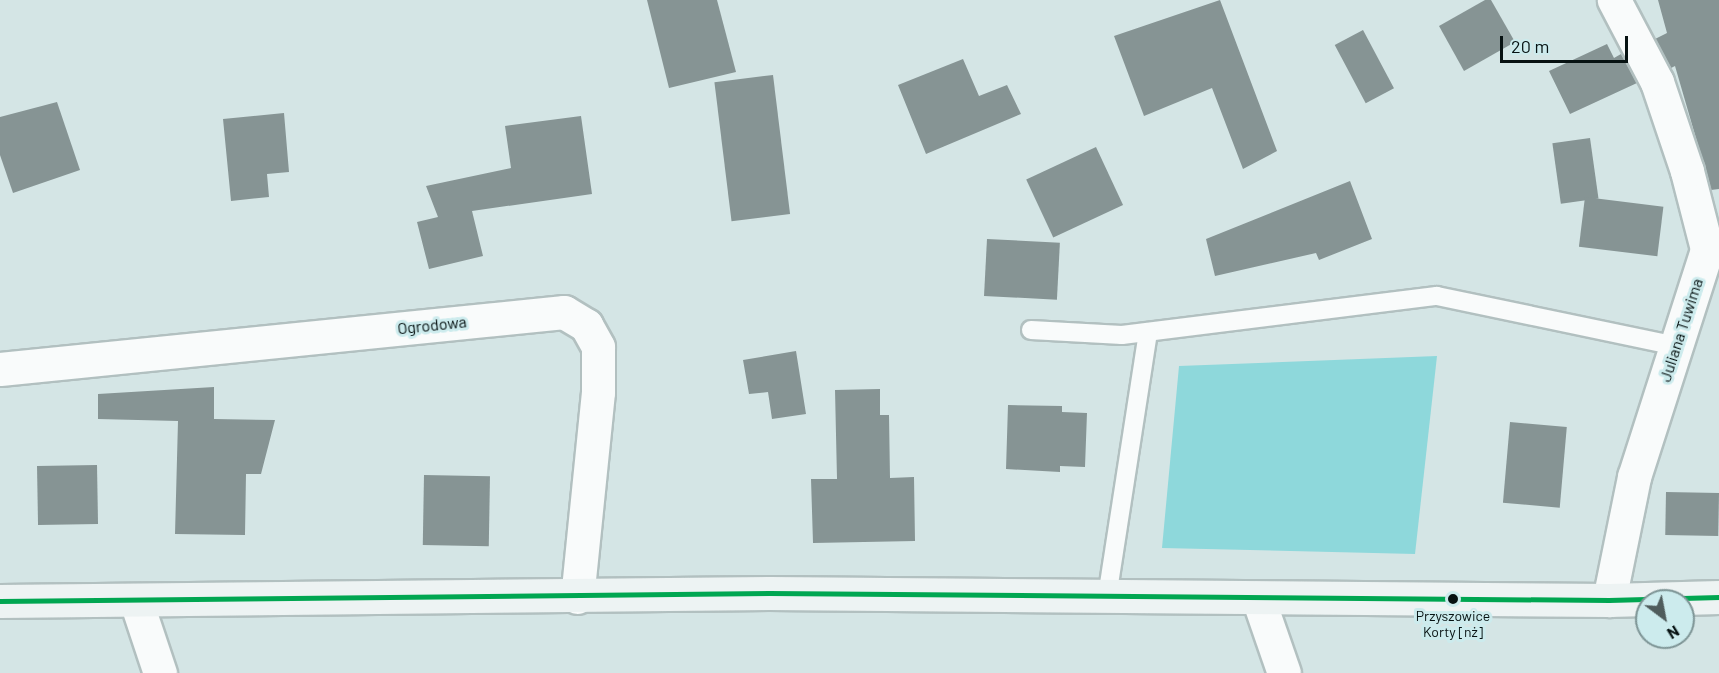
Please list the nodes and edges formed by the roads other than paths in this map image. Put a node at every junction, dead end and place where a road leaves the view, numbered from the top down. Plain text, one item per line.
1 (1614, 0) edge
2 (1031, 330) dead end
3 (1148, 332) junction
4 (1676, 346) junction
5 (0, 369) edge
6 (577, 597) junction
7 (1107, 597) junction
8 (1719, 597) edge
9 (1258, 598) junction
10 (1609, 600) junction
11 (0, 601) edge
12 (136, 601) junction
13 (160, 673) edge
14 (1284, 673) edge

1 - 4 street, Juliana Tuwima
2 - 3 lane
3 - 4 lane
3 - 7 lane
4 - 10 street, Juliana Tuwima
5 - 6 street, Ogrodowa
6 - 7 street
6 - 12 street
7 - 9 street
8 - 10 street
9 - 10 street
9 - 14 street
11 - 12 street
12 - 13 street

